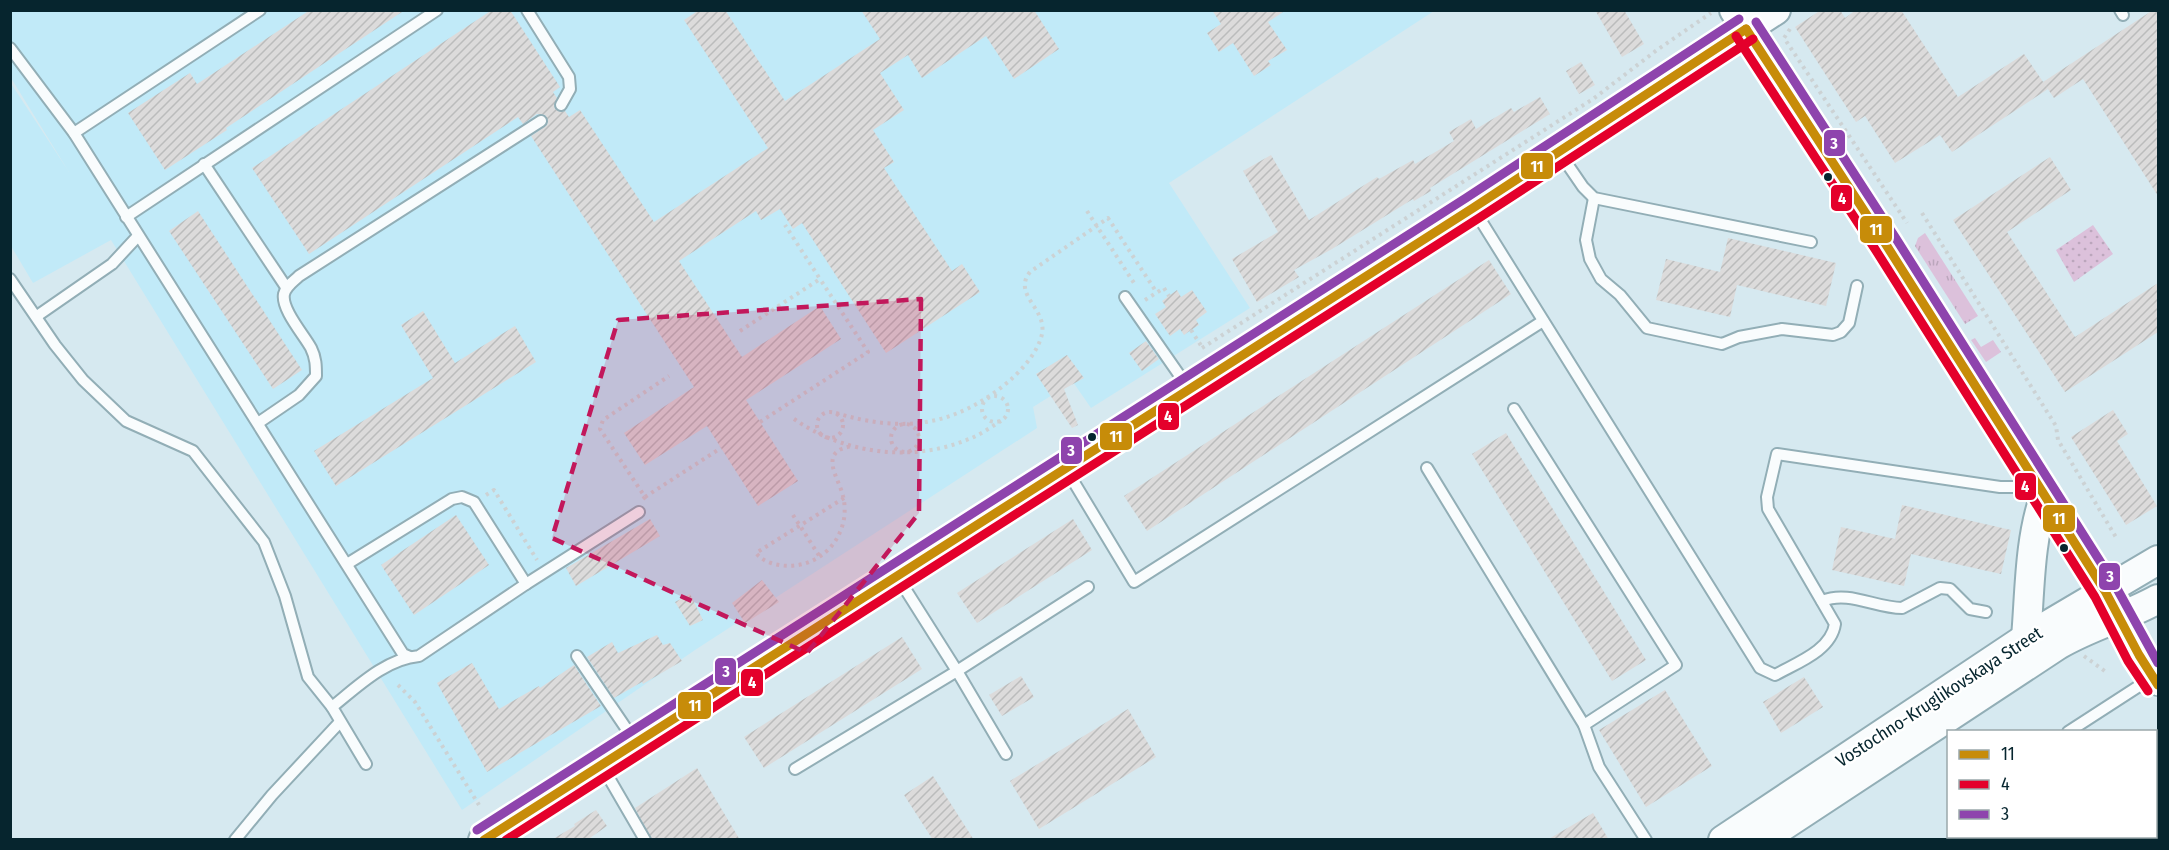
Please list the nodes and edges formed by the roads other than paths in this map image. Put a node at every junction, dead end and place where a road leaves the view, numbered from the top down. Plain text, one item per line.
1 (260, 10) edge
2 (437, 10) edge
3 (527, 10) edge
4 (1776, 10) edge
5 (1740, 20) edge
6 (10, 48) edge
7 (561, 105) dead end
8 (541, 121) dead end
9 (74, 133) junction
10 (1558, 152) junction
11 (204, 164) junction
12 (1594, 198) junction
13 (1473, 208) junction
14 (126, 217) junction
15 (138, 236) junction
16 (1811, 242) dead end
17 (10, 279) edge
18 (1857, 286) dead end
19 (286, 287) junction
20 (1125, 297) dead end
21 (37, 316) junction
22 (1543, 321) junction
23 (1190, 389) junction
24 (1514, 409) dead end
25 (258, 423) junction
26 (1426, 468) dead end
27 (1066, 469) junction
28 (2040, 488) junction
29 (639, 506) road end
30 (2158, 560) edge
31 (347, 564) junction
32 (897, 576) junction
33 (526, 584) junction
34 (1088, 587) dead end
35 (2105, 591) junction
36 (2158, 598) edge
37 (1822, 601) junction
38 (1986, 612) dead end
39 (2120, 618) junction
40 (2026, 638) junction
41 (578, 656) dead end
42 (410, 657) junction
43 (957, 671) junction
44 (2156, 681) edge
45 (332, 707) junction
46 (340, 722) junction
47 (1584, 725) junction
48 (2071, 730) edge
49 (636, 743) junction
50 (1006, 754) dead end
51 (600, 763) junction
52 (366, 764) dead end
53 (795, 769) dead end
54 (1778, 835) edge
55 (235, 840) edge
56 (483, 840) edge
57 (645, 840) edge
58 (1646, 840) edge
59 (1723, 840) edge

1 - 9 lane
2 - 11 lane
3 - 7 lane
4 - 5 street
5 - 10 street
5 - 28 street
6 - 9 lane
8 - 19 lane
9 - 14 lane
10 - 12 lane
10 - 13 street
11 - 14 lane
11 - 19 lane
12 - 16 lane
12 - 18 lane
13 - 22 lane
13 - 23 street
14 - 15 lane
15 - 21 lane
15 - 25 lane
17 - 21 lane
19 - 25 lane
20 - 23 lane
21 - 45 lane
22 - 27 lane
22 - 37 lane
23 - 27 street
24 - 47 lane
25 - 31 lane
26 - 47 lane
27 - 32 street
28 - 35 street
28 - 37 lane
28 - 40 street
29 - 33 lane
30 - 35 street, Vostochno-Kruglikovskaya Street
31 - 33 lane
31 - 42 lane
32 - 43 lane
32 - 49 street
33 - 42 lane
34 - 43 lane
35 - 39 street
35 - 40 street, Vostochno-Kruglikovskaya Street
36 - 39 street, Vostochno-Kruglikovskaya Street
37 - 38 lane
39 - 44 street
39 - 54 street, Vostochno-Kruglikovskaya Street
40 - 59 street, Vostochno-Kruglikovskaya Street
41 - 49 lane
42 - 45 lane
43 - 50 lane
43 - 53 lane
44 - 48 lane
45 - 46 lane
46 - 52 lane
46 - 55 lane
47 - 58 lane
49 - 51 street
51 - 56 street
51 - 57 lane

